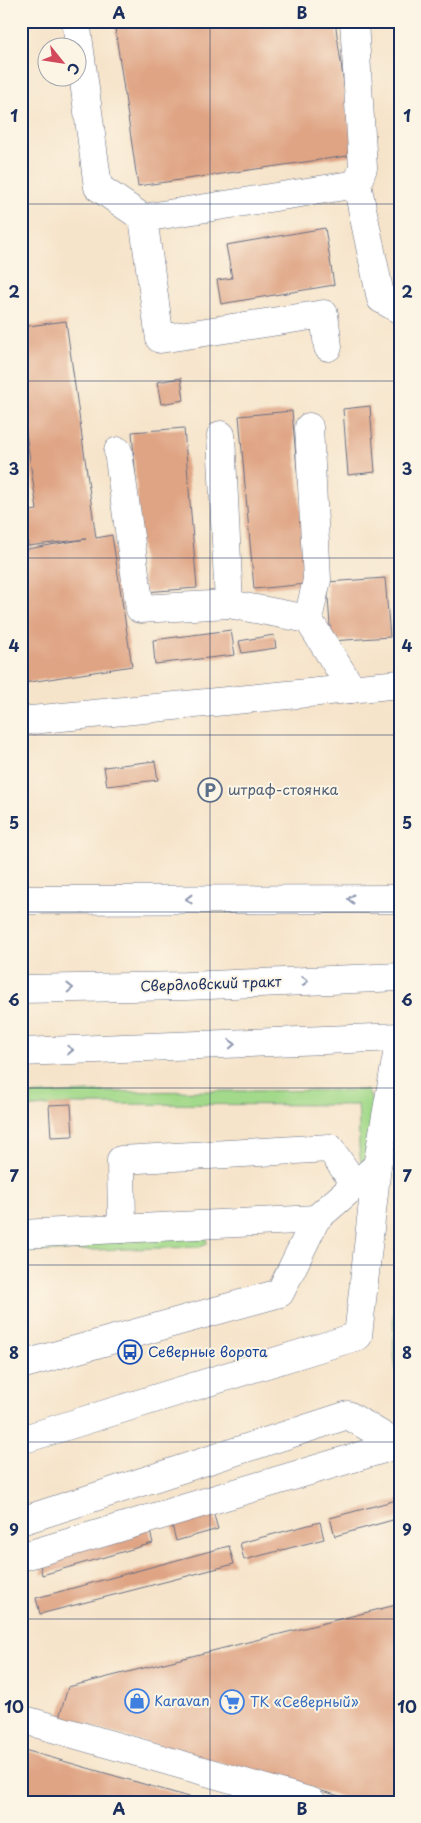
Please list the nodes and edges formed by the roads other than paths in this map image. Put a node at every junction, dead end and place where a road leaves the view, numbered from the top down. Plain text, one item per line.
1 (76, 21) edge
2 (354, 21) edge
3 (356, 184) junction
4 (143, 218) junction
5 (400, 310) edge
6 (328, 347) dead end
7 (309, 427) dead end
8 (221, 434) dead end
9 (118, 451) dead end
10 (229, 604) junction
11 (308, 619) junction
12 (400, 684) edge
13 (352, 689) junction
14 (21, 721) edge
15 (400, 899) edge
16 (21, 900) edge
17 (400, 977) edge
18 (21, 989) edge
19 (400, 1037) edge
20 (21, 1052) edge
21 (377, 1166) junction
22 (355, 1185) junction
23 (316, 1219) junction
24 (122, 1228) junction
25 (21, 1234) edge
26 (21, 1365) edge
27 (21, 1440) edge
28 (399, 1444) edge
29 (21, 1521) edge
30 (21, 1557) edge
31 (21, 1719) edge
32 (312, 1802) edge

1 - 4 main road
2 - 3 main road
3 - 4 main road
3 - 5 main road
4 - 6 main road
7 - 11 main road
8 - 10 main road
9 - 10 main road
10 - 11 main road
11 - 13 main road
12 - 13 main road
13 - 14 main road
15 -> 16 main road
18 -> 17 main road, Свердловский тракт
20 -> 19 main road
19 - 21 main road
21 - 22 main road
21 - 27 main road
22 - 23 main road
22 - 24 main road
23 - 24 main road
23 - 26 main road
24 - 25 main road
28 - 29 main road
28 - 30 main road
31 - 32 main road

